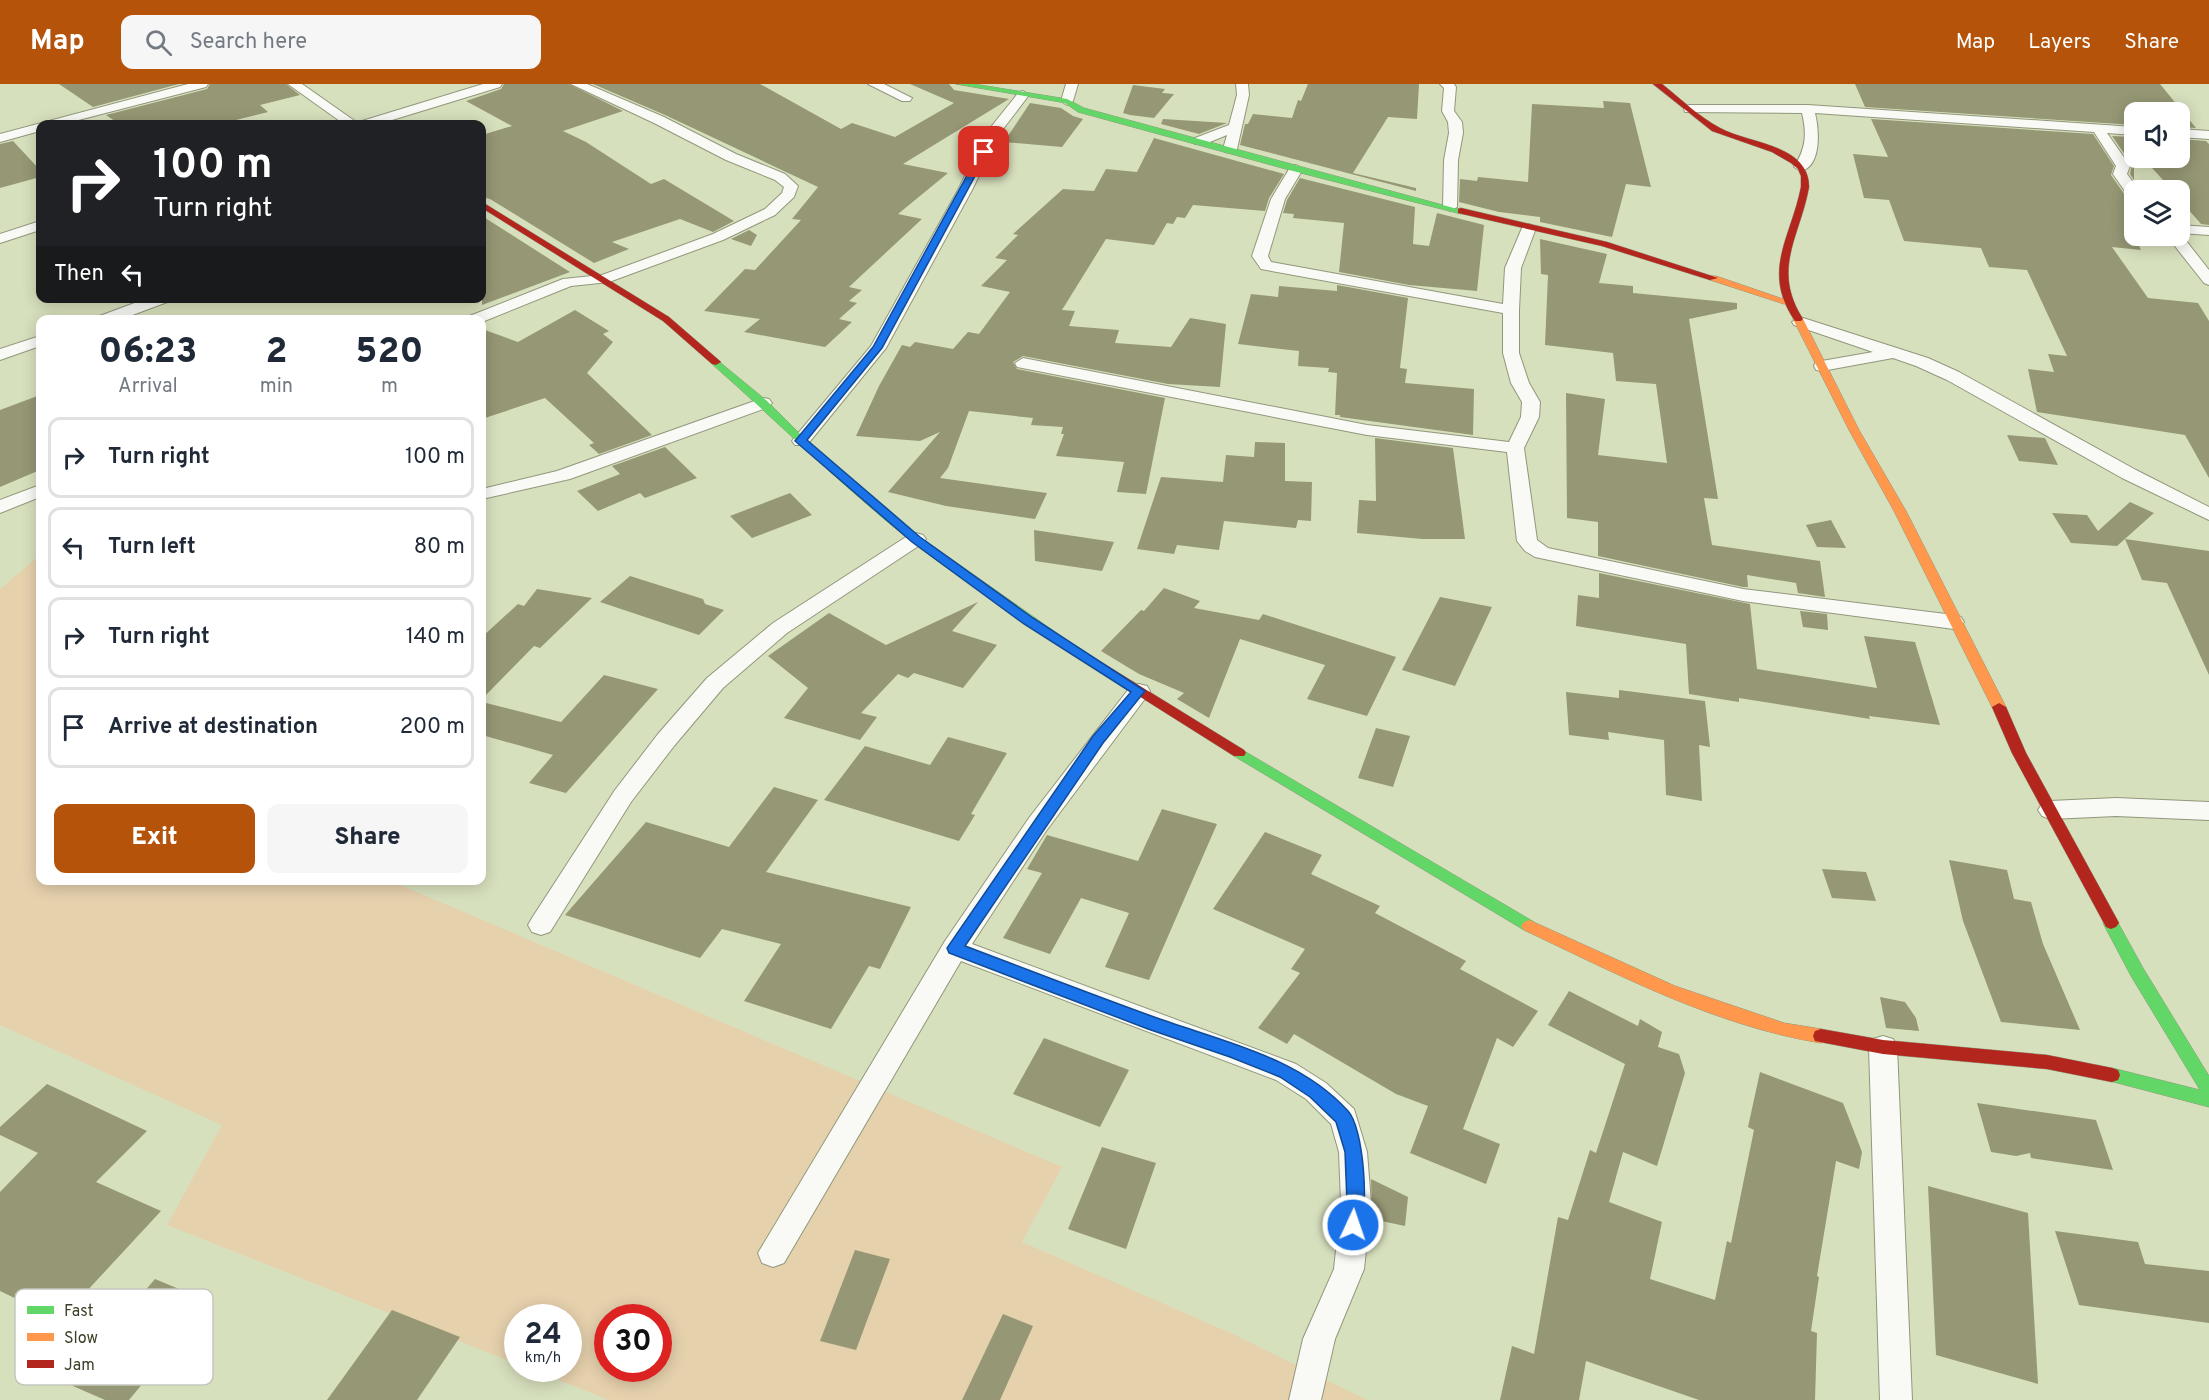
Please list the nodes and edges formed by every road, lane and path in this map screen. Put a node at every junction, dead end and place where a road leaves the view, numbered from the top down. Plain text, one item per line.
1 (202, 84) edge
2 (294, 84) edge
3 (496, 84) edge
4 (577, 84) edge
5 (874, 84) edge
6 (960, 84) edge
7 (1072, 84) edge
8 (1242, 84) edge
9 (1446, 84) edge
10 (1657, 84) edge
11 (1023, 95) junction
12 (906, 98) dead end
13 (1067, 101) junction
14 (1690, 109) junction
15 (1808, 109) junction
16 (65, 120) edge
17 (346, 120) edge
18 (380, 120) edge
19 (36, 128) edge
20 (1233, 128) junction
21 (2098, 129) junction
22 (2124, 130) edge
23 (2190, 134) edge
24 (2209, 135) edge
25 (0, 138) edge
26 (1200, 141) junction
27 (1230, 149) junction
28 (1801, 166) junction
29 (1296, 169) junction
30 (2124, 180) edge
31 (486, 207) edge
32 (1450, 207) junction
33 (36, 226) edge
34 (1529, 228) junction
35 (2190, 230) edge
36 (2209, 231) edge
37 (0, 238) edge
38 (2182, 246) edge
39 (2191, 258) junction
40 (2209, 264) edge
41 (604, 279) junction
42 (2209, 280) edge
43 (1787, 302) junction
44 (150, 303) edge
45 (1511, 310) junction
46 (118, 315) edge
47 (485, 315) edge
48 (1800, 322) junction
49 (36, 342) edge
50 (1894, 353) junction
51 (0, 355) edge
52 (1023, 363) dead end
53 (1822, 366) junction
54 (763, 403) junction
55 (801, 441) junction
56 (1515, 448) junction
57 (36, 493) edge
58 (486, 493) edge
59 (0, 507) edge
60 (2209, 514) edge
61 (916, 539) junction
62 (1954, 622) junction
63 (1139, 691) junction
64 (2050, 810) junction
65 (2209, 811) edge
66 (541, 925) dead end
67 (954, 948) junction
68 (1883, 1047) junction
69 (2209, 1092) edge
70 (2209, 1100) edge
71 (773, 1253) dead end
72 (1305, 1400) edge
73 (1896, 1400) edge

1 - 16 street
2 - 17 street
3 - 18 street
4 - 41 street
5 - 12 street
6 - 11 street
7 - 13 street
8 - 20 street
9 - 32 street
10 - 14 street
11 - 13 street
11 - 55 street
13 - 26 street
14 - 15 street
14 - 28 street
15 - 21 street
15 - 28 street
19 - 25 street
20 - 26 street
20 - 27 street
21 - 22 street
21 - 30 street
23 - 24 street
26 - 27 street
27 - 29 street
28 - 43 street
29 - 32 street
29 - 45 street
31 - 41 street
32 - 34 street
33 - 37 street
34 - 43 street
34 - 45 street
35 - 36 street
38 - 39 street
39 - 40 street
39 - 42 street
41 - 47 street
41 - 54 street
43 - 48 street
44 - 46 street
45 - 56 street
48 - 50 street
48 - 53 street
49 - 51 street
50 - 53 street
50 - 60 street
52 - 56 street
53 - 62 street
54 - 55 street
54 - 58 street
55 - 61 street
56 - 62 street
57 - 59 street
61 - 63 street
61 - 66 street
62 - 64 street
63 - 67 street
63 - 68 street
64 - 65 street
64 - 69 street
67 - 71 street
67 - 72 street
68 - 70 street
68 - 73 street

